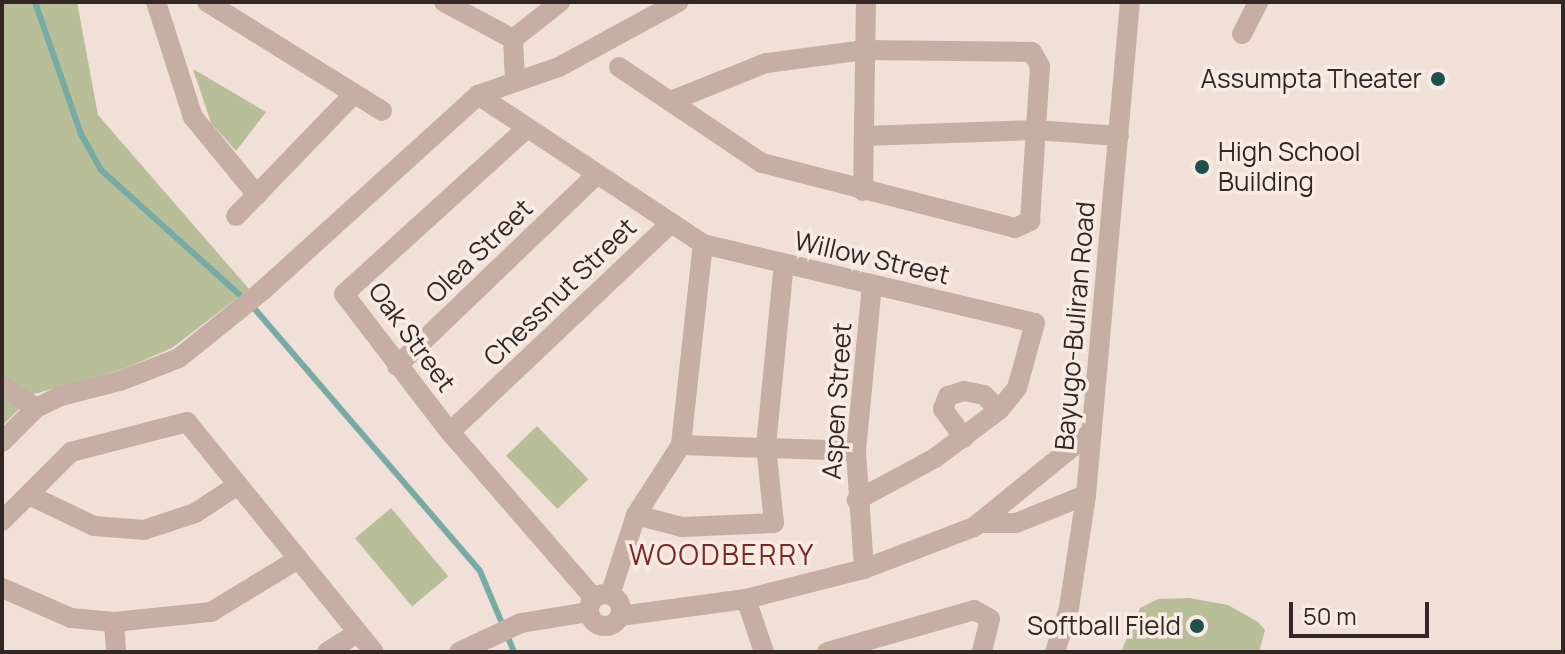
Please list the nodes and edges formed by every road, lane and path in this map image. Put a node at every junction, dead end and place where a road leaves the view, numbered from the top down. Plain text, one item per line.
1 (156, 2) edge
2 (207, 2) edge
3 (444, 2) edge
4 (560, 2) edge
5 (678, 2) edge
6 (866, 2) edge
7 (1130, 2) edge
8 (1258, 2) edge
9 (1242, 34) dead end
10 (513, 39) junction
11 (865, 50) junction
12 (619, 67) dead end
13 (515, 81) junction
14 (354, 94) junction
15 (478, 95) junction
16 (671, 101) junction
17 (382, 111) dead end
18 (527, 128) junction
19 (1035, 130) junction
20 (864, 136) junction
21 (1119, 136) junction
22 (597, 174) junction
23 (863, 191) junction
24 (257, 195) junction
25 (236, 216) dead end
26 (671, 223) junction
27 (703, 244) junction
28 (784, 264) junction
29 (872, 285) junction
30 (397, 366) junction
31 (2, 386) edge
32 (36, 408) junction
33 (999, 410) junction
34 (1092, 431) junction
35 (450, 432) junction
36 (964, 438) junction
37 (2, 442) edge
38 (681, 445) junction
39 (766, 446) junction
40 (856, 451) junction
41 (238, 485) junction
42 (29, 495) junction
43 (1086, 495) junction
44 (857, 500) junction
45 (636, 515) junction
46 (2, 521) edge
47 (981, 523) junction
48 (298, 559) junction
49 (864, 569) junction
50 (2, 588) edge
51 (746, 599) junction
52 (598, 602) junction
53 (620, 616) junction
54 (114, 622) junction
55 (357, 633) junction
56 (116, 652) edge
57 (327, 652) edge
58 (374, 652) edge
59 (459, 652) edge
60 (764, 652) edge
61 (827, 652) edge
62 (982, 652) edge
63 (1055, 652) edge

1 - 24 street
2 - 14 street
3 - 10 street
4 - 10 street
5 - 13 street
6 - 11 street
7 - 21 street, Bayugo-Buliran Road
8 - 9 street
10 - 13 street
11 - 16 street
11 - 19 street
11 - 20 street
12 - 16 street
13 - 15 street
14 - 17 street
14 - 24 street
15 - 18 street, Willow Street
15 - 32 street
16 - 23 street
18 - 22 street, Willow Street
18 - 30 street, Oak Street
19 - 20 street
19 - 21 street
19 - 23 street
20 - 23 street
21 - 34 street, Bayugo-Buliran Road
22 - 26 street, Willow Street
22 - 30 street, Olea Street
24 - 25 street
26 - 27 street, Willow Street
26 - 35 street, Chessnut Street
27 - 28 street, Willow Street
27 - 38 street
28 - 29 street, Willow Street
28 - 39 street
29 - 33 street, Willow Street
29 - 40 street, Aspen Street
30 - 35 street, Oak Street
31 - 32 street
32 - 37 street
33 - 36 street, Willow Street
33 - 36 street
34 - 43 street, Bayugo-Buliran Road
34 - 47 street
35 - 52 street, Oak Street
36 - 44 street, Willow Street
38 - 39 street
38 - 45 street
39 - 40 street
39 - 45 street
40 - 44 street, Aspen Street
41 - 42 street
41 - 42 street
41 - 48 street
42 - 46 street
43 - 47 street
43 - 63 street, Bayugo-Buliran Road
44 - 49 street, Aspen Street
45 - 52 street
47 - 49 street
48 - 54 street
48 - 55 street
49 - 51 street
50 - 54 street
51 - 53 street
51 - 60 street
52 - 53 street, Oak Street
52 - 53 street
52 - 59 street
54 - 56 street
55 - 57 street
55 - 58 street
61 - 62 street

